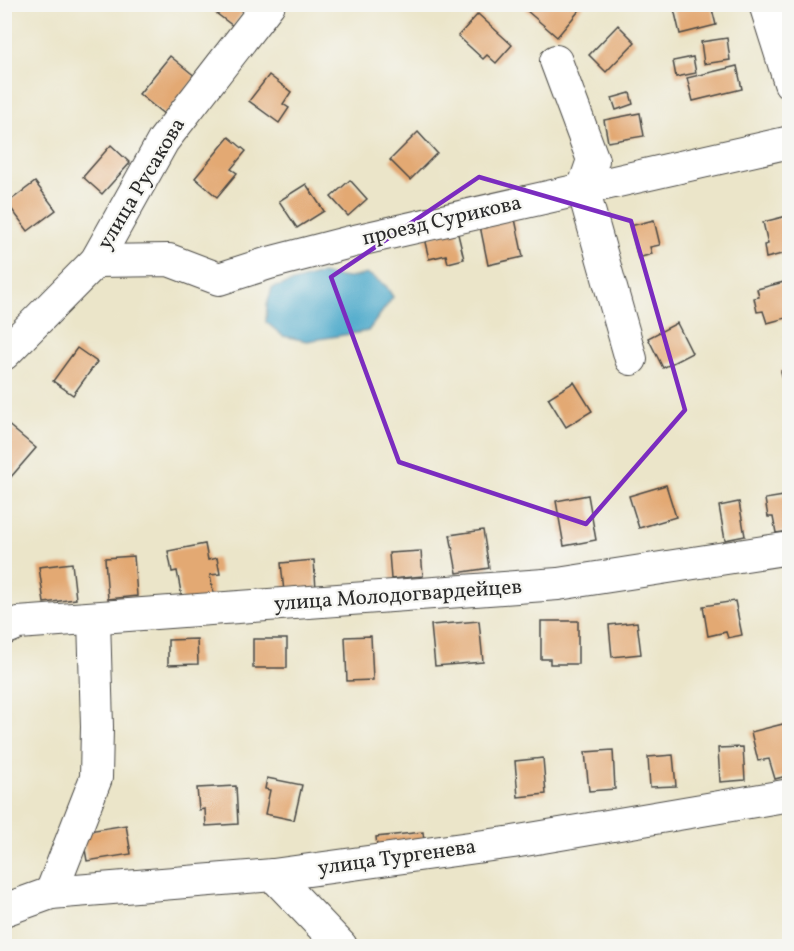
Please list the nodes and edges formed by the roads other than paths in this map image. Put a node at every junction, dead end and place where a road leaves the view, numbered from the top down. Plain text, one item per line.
1 (269, 4) edge
2 (765, 4) edge
3 (556, 61) dead end
4 (789, 78) edge
5 (789, 142) edge
6 (584, 189) junction
7 (96, 261) junction
8 (4, 354) edge
9 (631, 359) dead end
10 (789, 548) edge
11 (94, 618) junction
12 (4, 629) edge
13 (789, 795) edge
14 (273, 875) junction
15 (51, 894) junction
16 (4, 910) edge
17 (341, 946) edge

1 - 7 street, улица Русакова
2 - 4 street
3 - 6 street
5 - 6 street, проезд Сурикова
6 - 7 street, проезд Сурикова
6 - 9 street
7 - 8 street, улица Русакова
10 - 11 street, улица Молодогвардейцев
11 - 12 street, улица Молодогвардейцев
11 - 15 street
13 - 14 street, улица Тургенева
14 - 15 street, улица Тургенева
14 - 17 street
15 - 16 street, улица Тургенева

